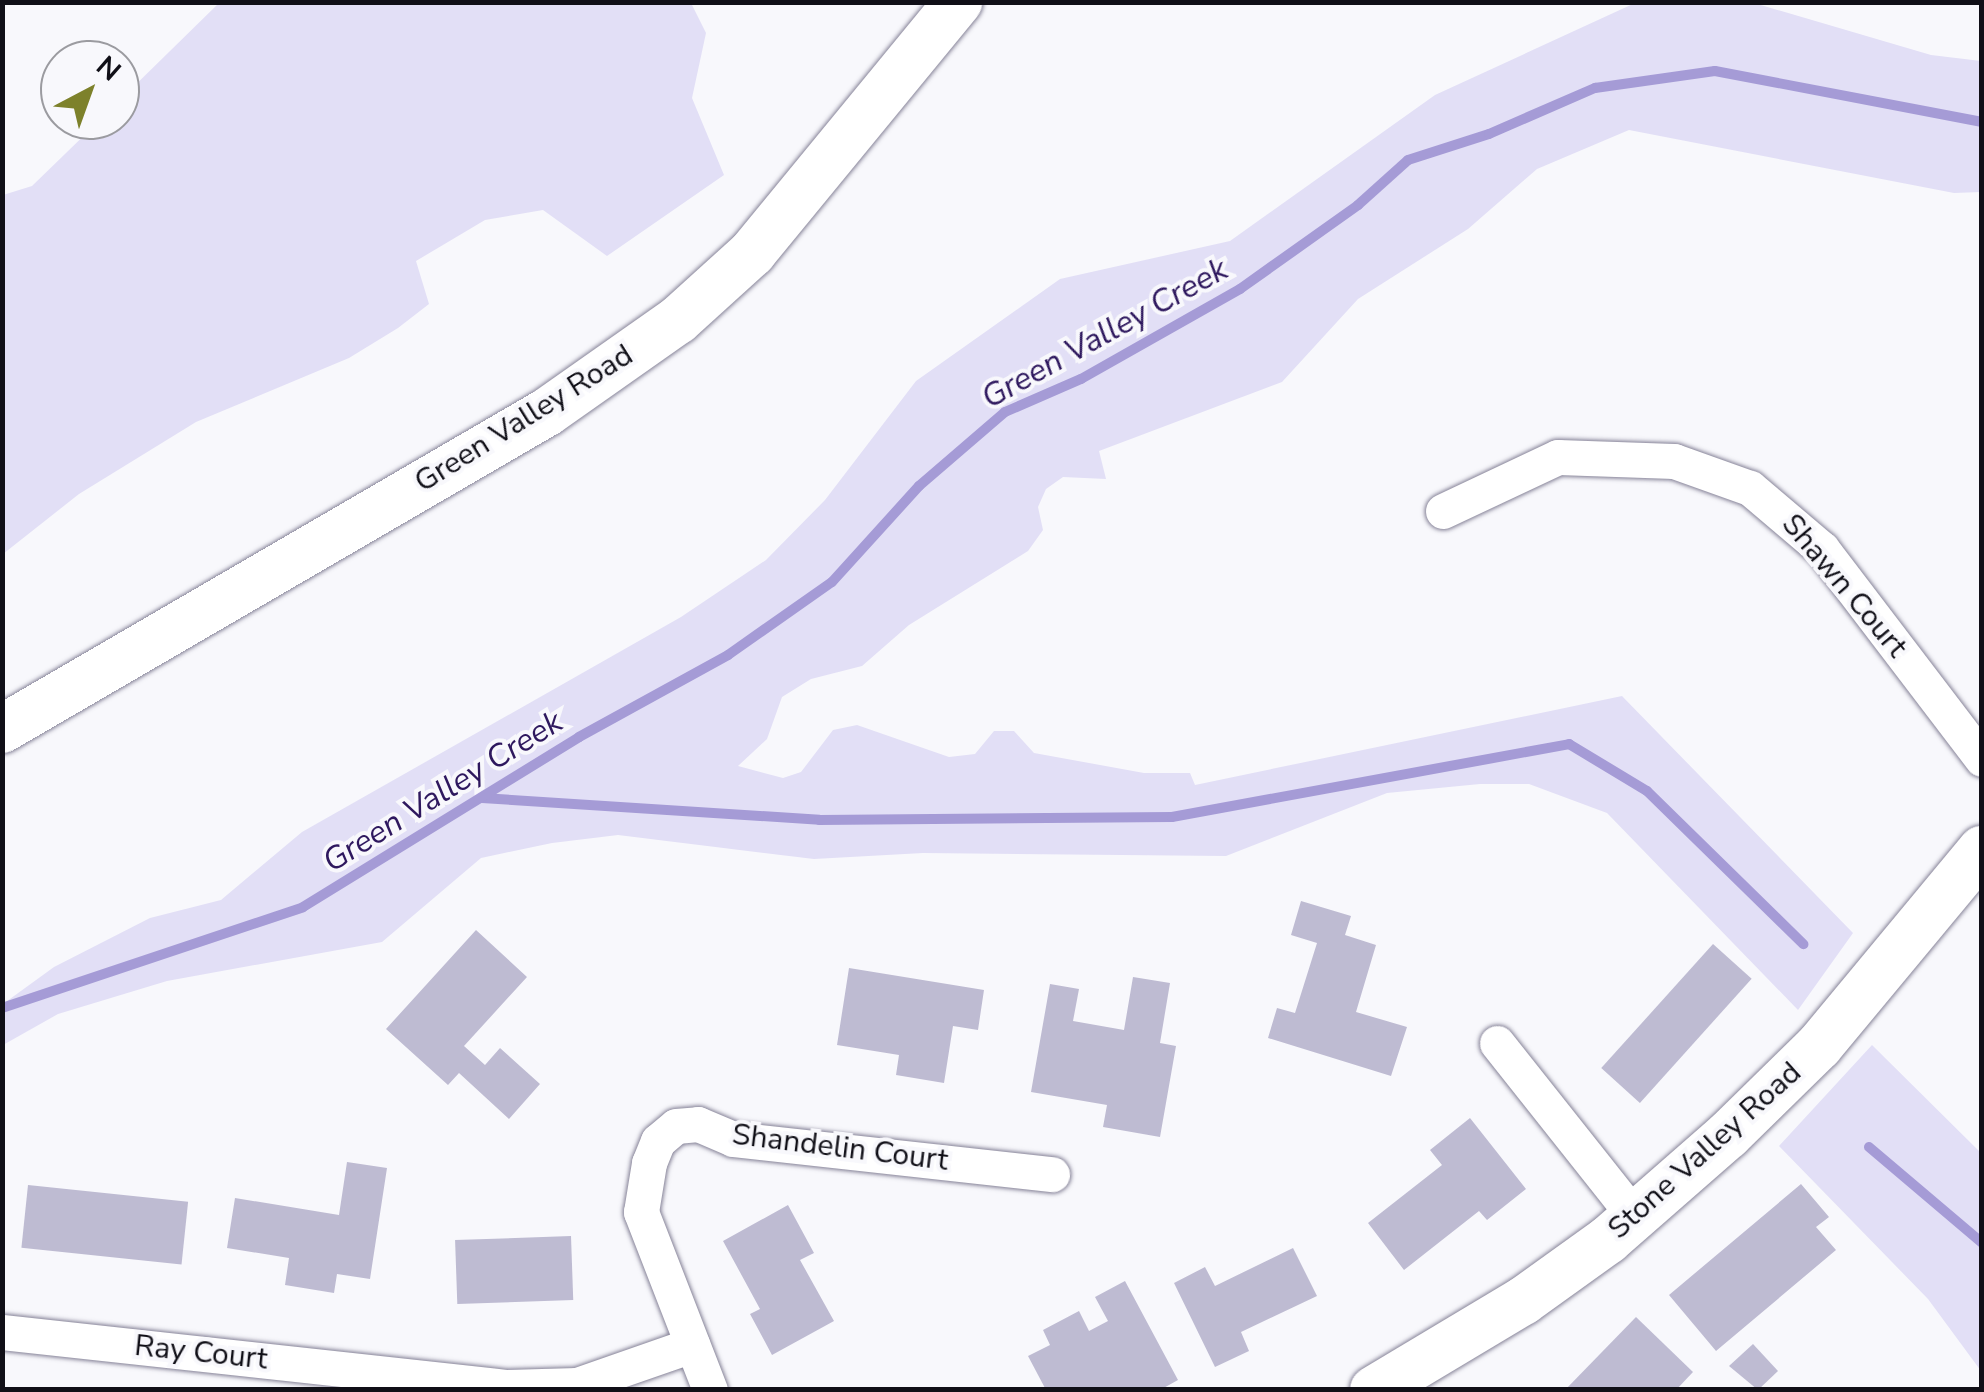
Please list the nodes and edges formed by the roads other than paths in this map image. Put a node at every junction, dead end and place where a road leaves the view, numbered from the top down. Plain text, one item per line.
1 (958, 2) edge
2 (1443, 511) dead end
3 (2, 728) edge
4 (1982, 759) edge
5 (1982, 850) edge
6 (1497, 1042) dead end
7 (1052, 1174) dead end
8 (1635, 1217) junction
9 (2, 1332) edge
10 (692, 1345) junction
11 (1401, 1384) edge
12 (710, 1390) edge

1 - 3 street, Green Valley Road
2 - 4 street, Shawn Court
5 - 8 street, Stone Valley Road
6 - 8 street
7 - 10 street, Shandelin Court
8 - 11 street, Stone Valley Road
9 - 10 street, Ray Court
10 - 12 street, Shandelin Court

